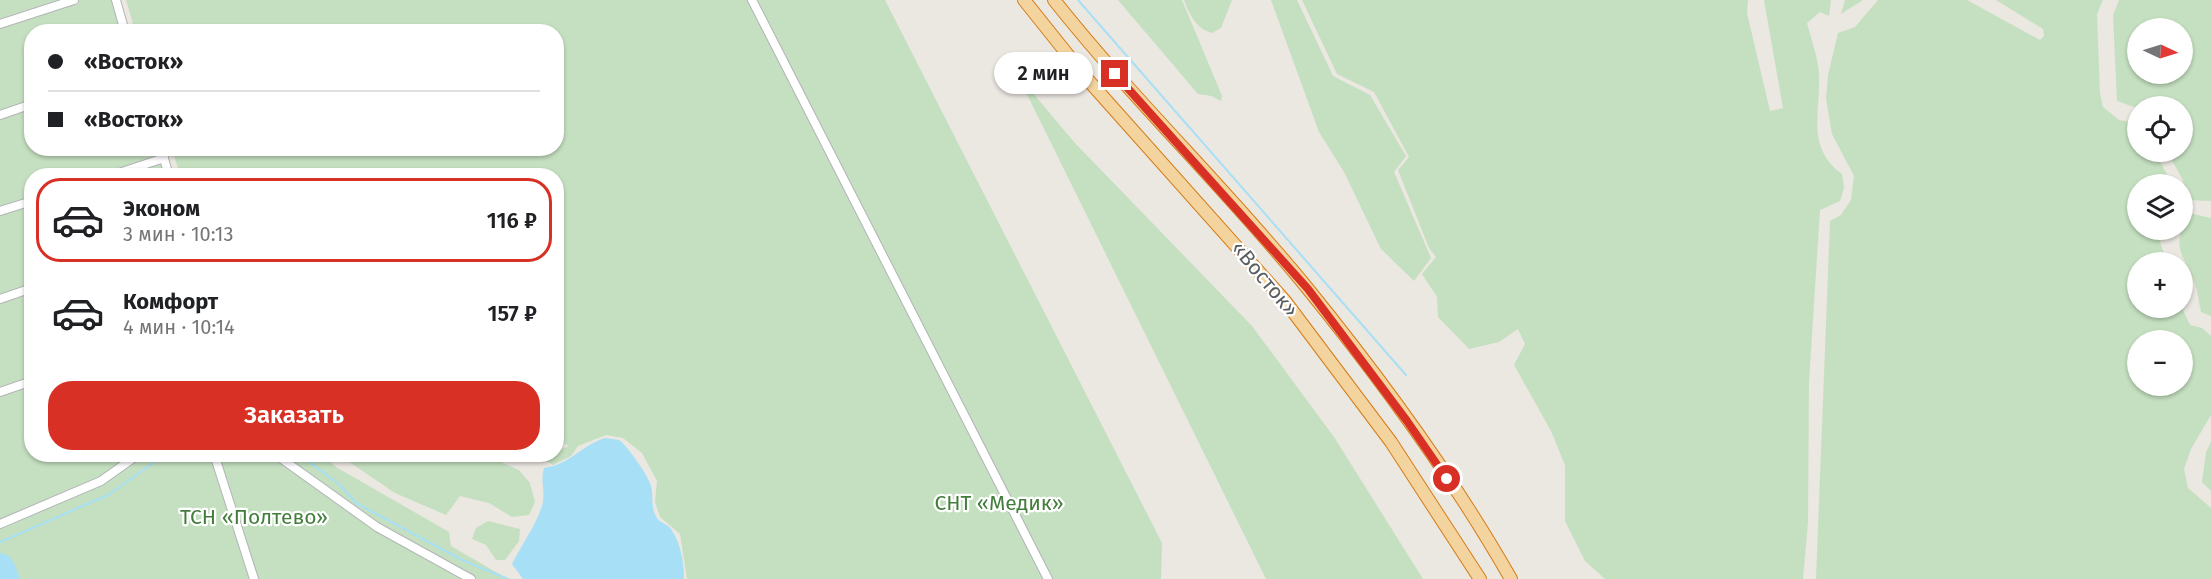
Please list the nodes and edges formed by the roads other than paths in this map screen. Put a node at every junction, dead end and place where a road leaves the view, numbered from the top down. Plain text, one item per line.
1 (74, 0) edge
2 (116, 0) edge
3 (752, 0) edge
4 (1024, 0) edge
5 (1054, 0) edge
6 (0, 24) edge
7 (123, 24) edge
8 (24, 107) edge
9 (0, 115) edge
10 (164, 158) joint
11 (134, 168) edge
12 (167, 168) edge
13 (24, 204) edge
14 (0, 211) edge
15 (24, 291) edge
16 (0, 299) edge
17 (24, 384) edge
18 (0, 392) edge
19 (127, 462) edge
20 (217, 462) edge
21 (286, 462) edge
22 (0, 524) edge
23 (254, 579) edge
24 (471, 579) edge
25 (1048, 579) edge
26 (1480, 579) edge
27 (1511, 579) edge

1 - 6 street
2 - 7 street
3 - 25 street
4 - 26 highway, «Восток»
5 - 27 highway, «Восток»
8 - 9 street
10 - 11 street
10 - 12 street
13 - 14 street
15 - 16 street
17 - 18 street
19 - 22 street
20 - 23 street
21 - 24 street

